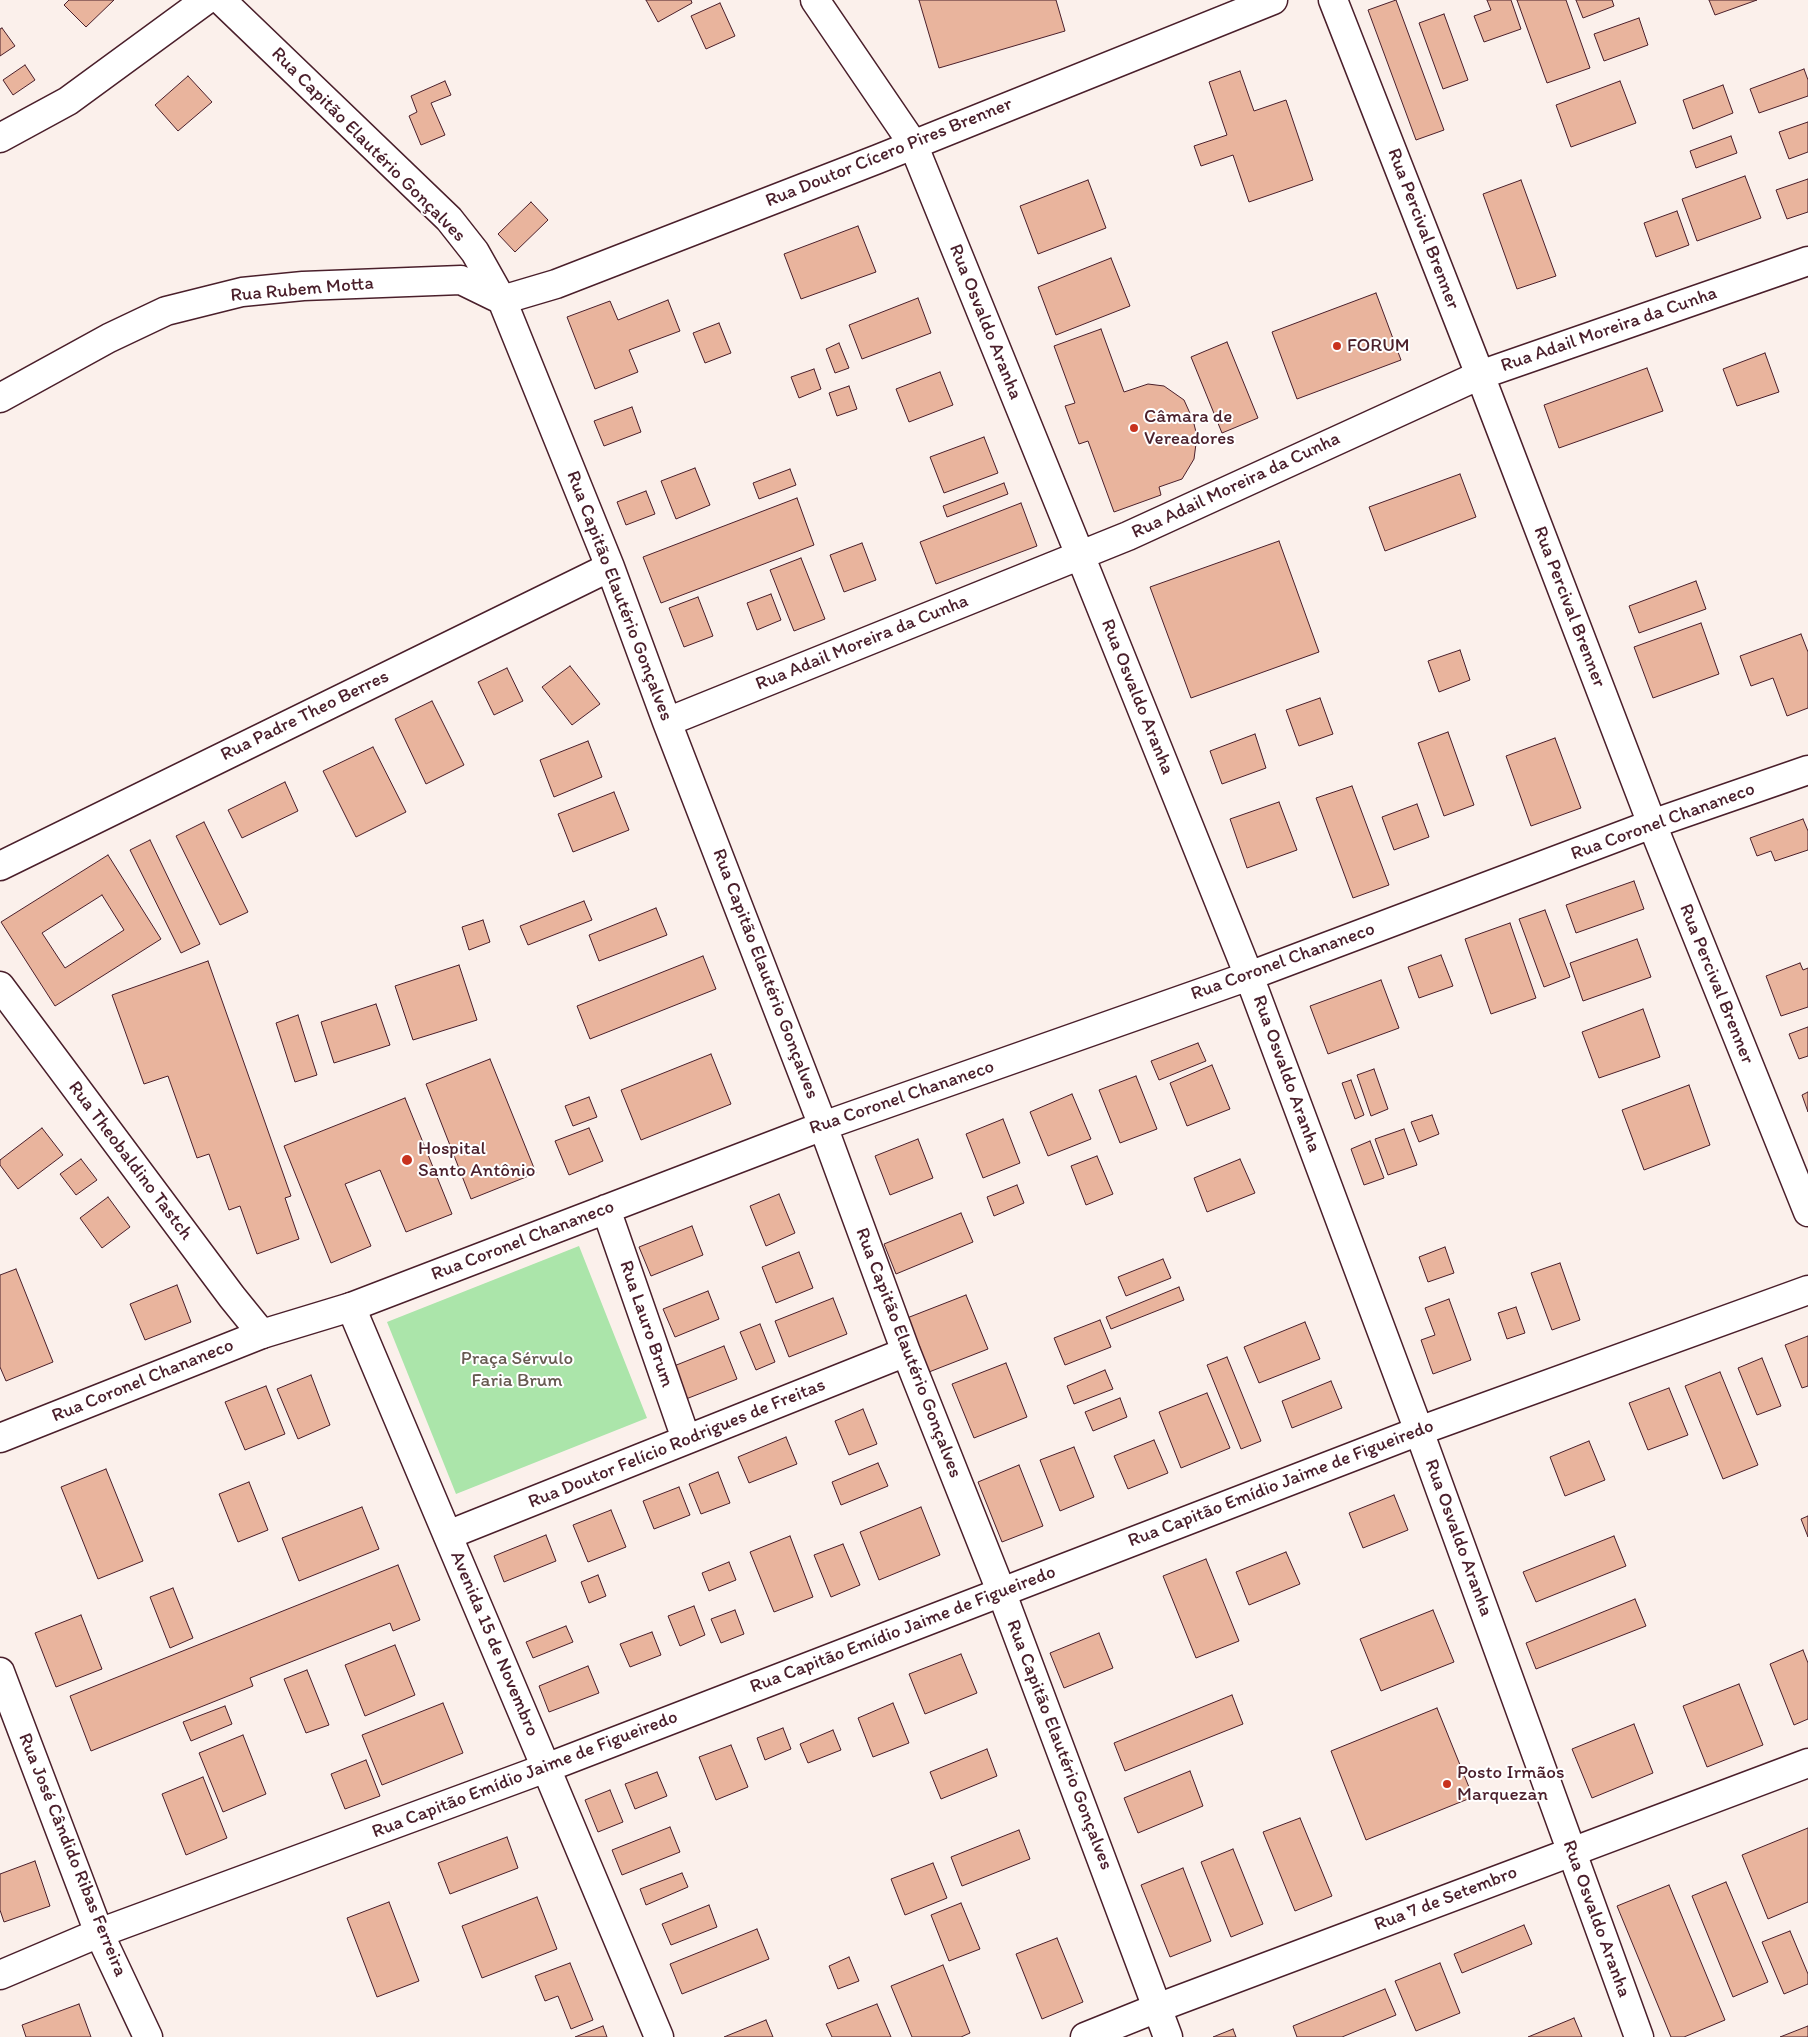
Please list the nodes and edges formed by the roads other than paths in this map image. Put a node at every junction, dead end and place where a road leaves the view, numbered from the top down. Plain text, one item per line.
1 (206, 0) edge
2 (221, 0) edge
3 (815, 0) edge
4 (1273, 0) edge
5 (1333, 0) edge
6 (0, 138) edge
7 (913, 144) junction
8 (1808, 261) edge
9 (502, 300) junction
10 (1480, 375) junction
11 (0, 398) edge
12 (1080, 555) junction
13 (610, 566) junction
14 (667, 722) junction
15 (1808, 770) edge
16 (1652, 824) junction
17 (0, 866) edge
18 (1249, 976) junction
19 (0, 986) edge
20 (823, 1126) junction
21 (606, 1209) junction
22 (1808, 1212) edge
23 (1808, 1290) edge
24 (351, 1306) junction
25 (262, 1334) junction
26 (906, 1352) junction
27 (1419, 1431) junction
28 (0, 1438) edge
29 (686, 1439) junction
30 (448, 1536) junction
31 (1001, 1591) junction
32 (0, 1672) edge
33 (1808, 1763) edge
34 (546, 1768) junction
35 (1571, 1852) junction
36 (99, 1933) junction
37 (0, 1976) edge
38 (1158, 2008) junction
39 (148, 2037) edge
40 (659, 2037) edge
41 (1085, 2037) edge
42 (1168, 2037) edge
43 (1639, 2037) edge

1 - 6 street
2 - 9 street, Rua Capitão Elautério Gonçalves
3 - 7 street, Rua Osvaldo Aranha
4 - 7 street, Rua Doutor Cícero Pires Brenner
5 - 10 street, Rua Percival Brenner
7 - 9 street, Rua Doutor Cícero Pires Brenner
7 - 12 street, Rua Osvaldo Aranha
8 - 10 street, Rua Adail Moreira da Cunha
9 - 11 street, Rua Rubem Motta
9 - 13 street, Rua Capitão Elautério Gonçalves
10 - 12 street, Rua Adail Moreira da Cunha
10 - 16 street, Rua Percival Brenner
12 - 14 street, Rua Adail Moreira da Cunha
12 - 18 street, Rua Osvaldo Aranha
13 - 14 street, Rua Capitão Elautério Gonçalves
13 - 17 street, Rua Padre Theo Berres
14 - 20 street, Rua Capitão Elautério Gonçalves
15 - 16 street, Rua Coronel Chananeco
16 - 18 street, Rua Coronel Chananeco
16 - 22 street, Rua Percival Brenner
18 - 20 street, Rua Coronel Chananeco
18 - 27 street, Rua Osvaldo Aranha
19 - 25 street, Rua Theobaldino Tastch
20 - 21 street, Rua Coronel Chananeco
20 - 26 street, Rua Capitão Elautério Gonçalves
21 - 24 street, Rua Coronel Chananeco
21 - 29 street, Rua Lauro Brum
23 - 27 street, Rua Capitão Emídio Jaime de Figueiredo
24 - 25 street, Rua Coronel Chananeco
24 - 30 street, Avenida 15 de Novembro
25 - 28 street, Rua Coronel Chananeco
26 - 29 street, Rua Doutor Felício Rodrigues de Freitas
26 - 31 street, Rua Capitão Elautério Gonçalves
27 - 31 street, Rua Capitão Emídio Jaime de Figueiredo
27 - 35 street, Rua Osvaldo Aranha
29 - 30 street, Rua Doutor Felício Rodrigues de Freitas
30 - 34 street, Avenida 15 de Novembro
31 - 34 street, Rua Capitão Emídio Jaime de Figueiredo
31 - 38 street, Rua Capitão Elautério Gonçalves
32 - 36 street, Rua José Cândido Ribas Ferreira
33 - 35 street, Rua 7 de Setembro
34 - 36 street, Rua Capitão Emídio Jaime de Figueiredo
34 - 40 street, Avenida 15 de Novembro
35 - 38 street, Rua 7 de Setembro
35 - 43 street, Rua Osvaldo Aranha
36 - 37 street, Rua Capitão Emídio Jaime de Figueiredo
36 - 39 street, Rua José Cândido Ribas Ferreira
38 - 41 street, Rua 7 de Setembro
38 - 42 street, Rua Capitão Elautério Gonçalves

